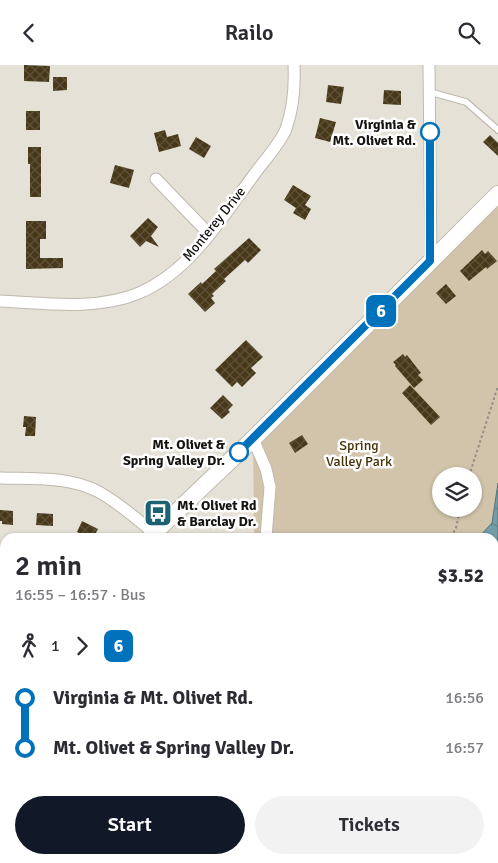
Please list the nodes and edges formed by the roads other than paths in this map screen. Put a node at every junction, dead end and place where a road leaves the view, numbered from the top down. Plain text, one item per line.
1 (294, 65) edge
2 (429, 65) edge
3 (430, 93) junction
4 (498, 129) edge
5 (156, 179) dead end
6 (498, 194) edge
7 (209, 234) junction
8 (430, 261) junction
9 (0, 301) edge
10 (253, 439) junction
11 (0, 478) edge
12 (150, 533) edge
13 (156, 533) edge
14 (266, 533) edge

1 - 7 street, Monterey Drive
2 - 3 street
3 - 4 lane
3 - 8 street
5 - 7 street
6 - 8 street
7 - 9 street, Monterey Drive
8 - 10 street
10 - 13 street
10 - 14 street
11 - 12 street

